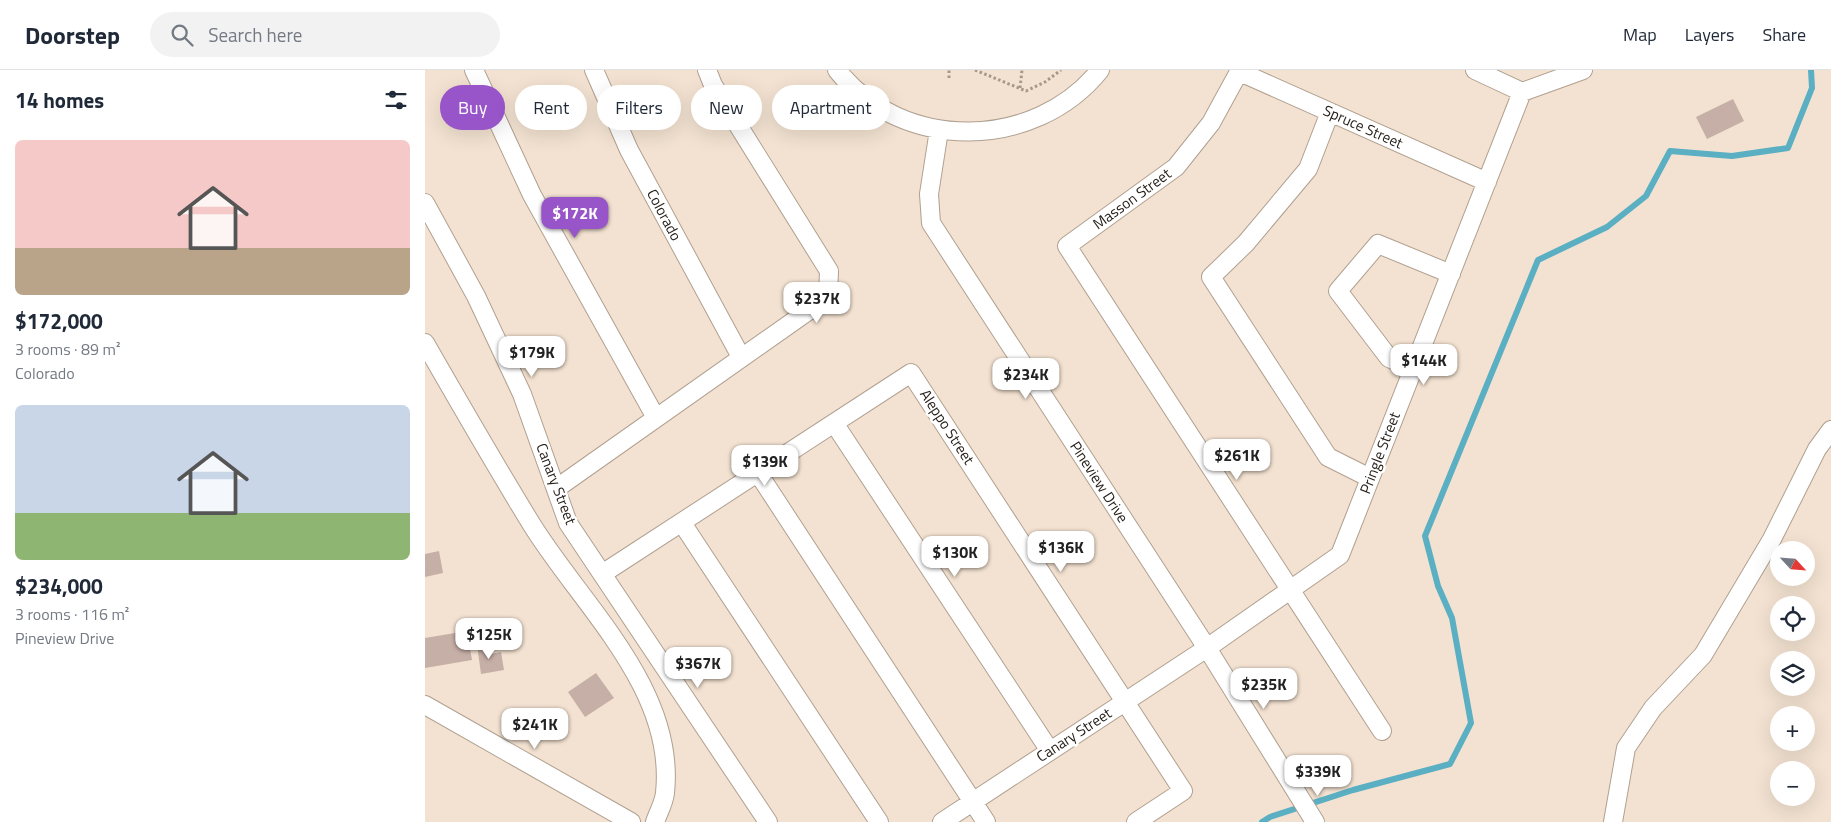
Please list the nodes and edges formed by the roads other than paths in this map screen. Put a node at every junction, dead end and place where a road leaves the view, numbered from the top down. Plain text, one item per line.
1 (474, 70) edge
2 (594, 70) edge
3 (707, 70) edge
4 (837, 70) edge
5 (1100, 70) edge
6 (1475, 70) edge
7 (1583, 70) edge
8 (1240, 71) edge
9 (1522, 92) junction
10 (1331, 112) junction
11 (939, 130) junction
12 (1487, 182) junction
13 (425, 203) edge
14 (1451, 274) junction
15 (425, 343) edge
16 (741, 358) junction
17 (1413, 369) junction
18 (656, 418) junction
19 (834, 423) junction
20 (1831, 430) edge
21 (758, 473) junction
22 (1370, 478) junction
23 (557, 488) junction
24 (682, 523) junction
25 (602, 574) junction
26 (1289, 591) junction
27 (1207, 648) junction
28 (1125, 702) junction
29 (425, 705) edge
30 (1382, 732) dead end
31 (1050, 751) junction
32 (972, 802) junction
33 (631, 822) edge
34 (655, 822) edge
35 (768, 822) edge
36 (879, 822) edge
37 (941, 822) edge
38 (986, 822) edge
39 (1136, 822) edge
40 (1315, 822) edge
41 (1613, 822) edge

1 - 18 street
2 - 16 street, Colorado
3 - 16 street
4 - 11 street
5 - 11 street
6 - 9 street
7 - 9 street
8 - 10 street, Spruce Street
8 - 26 street, Masson Street
9 - 12 street, Pringle Street
10 - 12 street, Spruce Street
10 - 22 street
11 - 27 street, Pineview Drive
12 - 14 street, Pringle Street
13 - 23 street, Canary Street
14 - 17 street, Pringle Street
14 - 17 street
15 - 34 street
16 - 18 street
17 - 22 street, Pringle Street
18 - 23 street
19 - 21 street, Aleppo Street
19 - 28 street, Aleppo Street
19 - 31 street
20 - 41 street
21 - 24 street, Aleppo Street
21 - 32 street
22 - 26 street, Pringle Street
23 - 25 street, Canary Street
24 - 25 street, Aleppo Street
24 - 36 street
25 - 35 street, Canary Street
26 - 27 street, Pringle Street
26 - 30 street
27 - 28 street, Canary Street
27 - 40 street, Pineview Drive
28 - 31 street, Canary Street
28 - 39 street, Aleppo Street
29 - 33 street
31 - 32 street, Canary Street
32 - 37 street, Canary Street
32 - 38 street

